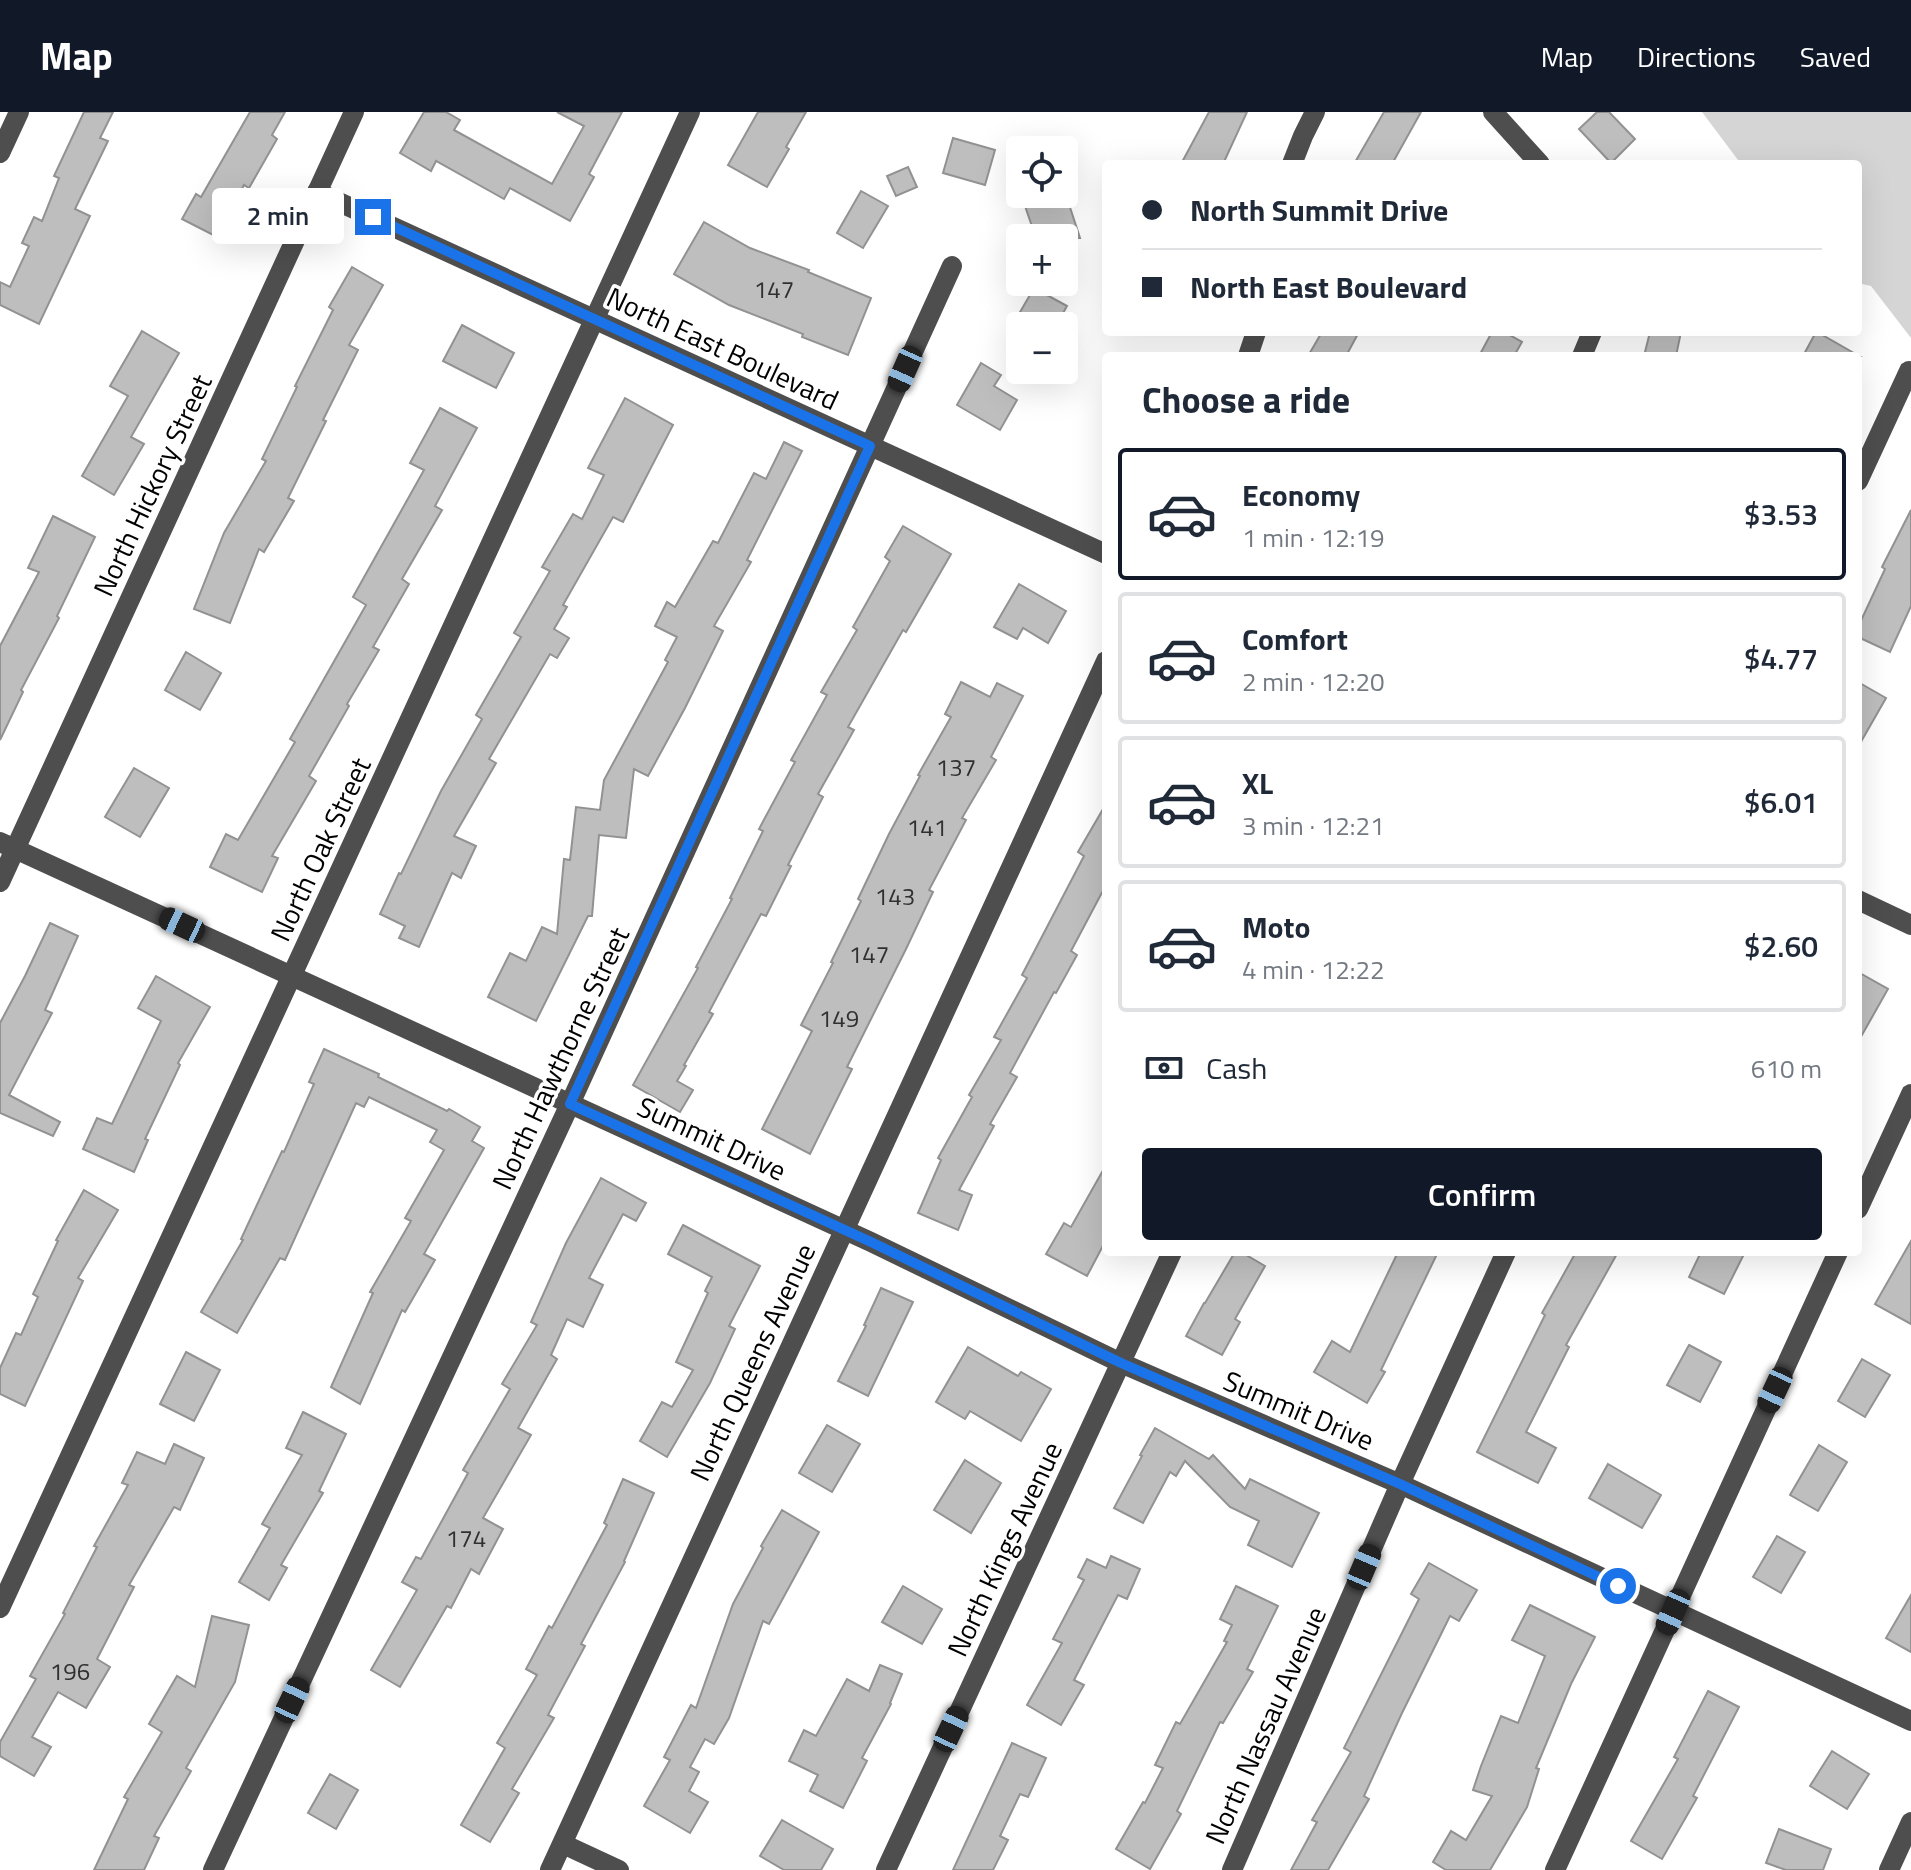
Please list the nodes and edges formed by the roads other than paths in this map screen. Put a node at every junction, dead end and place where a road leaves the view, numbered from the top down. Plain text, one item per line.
1 (19, 112) edge
2 (354, 112) edge
3 (690, 112) edge
4 (1315, 112) edge
5 (1493, 112) edge
6 (0, 153) edge
7 (1294, 160) edge
8 (1536, 160) edge
9 (317, 192) junction
10 (952, 266) dead end
11 (594, 319) junction
12 (1909, 371) edge
13 (870, 446) junction
14 (1862, 472) edge
15 (1102, 552) edge
16 (1102, 670) edge
17 (8, 845) edge
18 (0, 882) edge
19 (1862, 902) edge
20 (1911, 925) edge
21 (292, 976) junction
22 (1911, 1094) edge
23 (570, 1104) junction
24 (1862, 1200) edge
25 (843, 1229) junction
26 (1170, 1256) edge
27 (1504, 1256) edge
28 (1836, 1256) edge
29 (1121, 1363) junction
30 (1400, 1484) junction
31 (0, 1608) edge
32 (1673, 1612) junction
33 (1911, 1721) edge
34 (1911, 1822) edge
35 (563, 1844) junction
36 (213, 1870) edge
37 (550, 1870) edge
38 (619, 1870) edge
39 (886, 1870) edge
40 (1232, 1870) edge
41 (1555, 1870) edge
42 (1889, 1870) edge

1 - 6 street
2 - 9 street, North Hickory Street
3 - 11 street, North Oak Street
4 - 7 street
5 - 8 street
9 - 11 street, North East Boulevard
9 - 17 street, North Hickory Street
10 - 13 street, North Hawthorne Street
11 - 13 street, North East Boulevard
11 - 21 street, North Oak Street
12 - 14 street
13 - 15 street, North East Boulevard
13 - 23 street, North Hawthorne Street
16 - 25 street, North Queens Avenue
17 - 18 street, North Hickory Street
17 - 21 street, Summit Drive
19 - 20 street
21 - 23 street, Summit Drive
21 - 31 street, North Oak Street
22 - 24 street
23 - 25 street, Summit Drive
23 - 36 street, North Hawthorne Street
25 - 29 street, Summit Drive
25 - 35 street, North Queens Avenue
26 - 29 street, North Kings Avenue
27 - 30 street, North Nassau Avenue
28 - 32 street
29 - 30 street, Summit Drive
29 - 39 street, North Kings Avenue
30 - 32 street, Summit Drive
30 - 40 street, North Nassau Avenue
32 - 33 street, Summit Drive
32 - 41 street
34 - 42 street
35 - 37 street, North Queens Avenue
35 - 38 street

